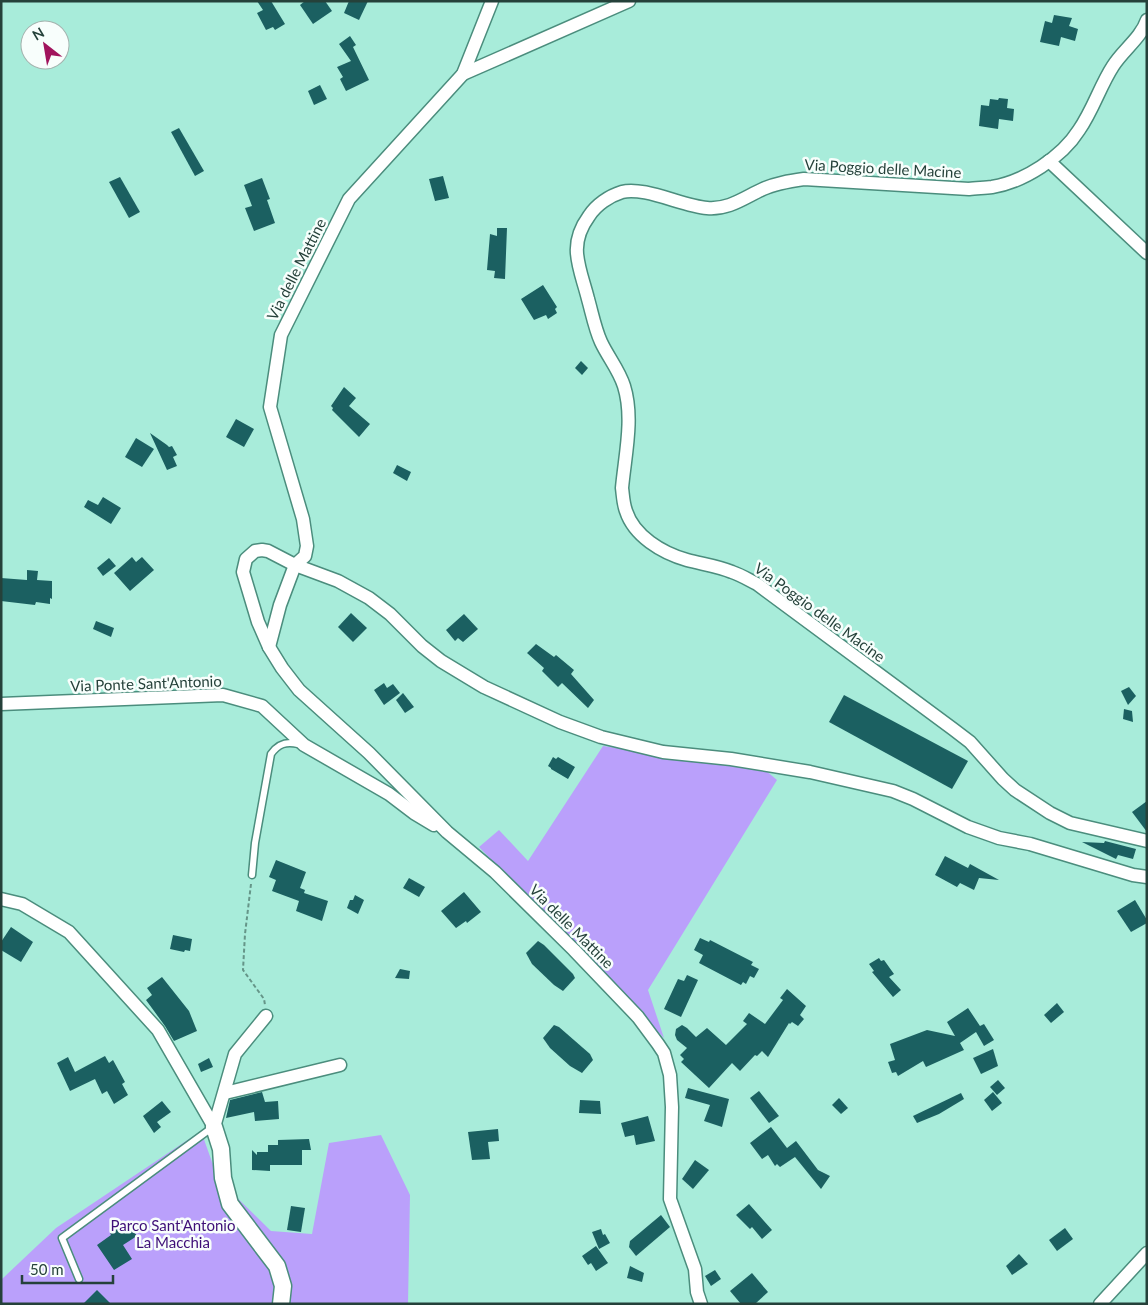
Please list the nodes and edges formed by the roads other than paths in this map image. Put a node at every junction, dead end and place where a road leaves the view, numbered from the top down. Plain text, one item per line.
1 (492, 1) edge
2 (628, 1) edge
3 (1147, 20) edge
4 (463, 74) junction
5 (1049, 161) junction
6 (1147, 253) edge
7 (293, 564) junction
8 (269, 648) junction
9 (1, 704) edge
10 (304, 745) junction
11 (447, 832) junction
12 (1147, 840) edge
13 (252, 874) road end
14 (1147, 877) edge
15 (1, 899) edge
16 (266, 1016) road end
17 (340, 1065) dead end
18 (225, 1093) junction
19 (214, 1127) junction
20 (1147, 1254) edge
21 (79, 1279) dead end
22 (281, 1304) edge
23 (701, 1304) edge
24 (1100, 1304) edge

1 - 4 street, Via delle Mattine
2 - 4 street
3 - 5 street, Via Poggio delle Macine
4 - 7 street, Via delle Mattine
5 - 6 street
5 - 12 street, Via Poggio delle Macine
7 - 8 street, Via delle Mattine
7 - 8 street, Via delle Mattine
7 - 14 street
8 - 11 street, Via delle Mattine
9 - 10 street, Via Ponte Sant'Antonio
10 - 11 street, Via Ponte Sant'Antonio
10 - 13 lane, Via Ponte Sant'Antonio
11 - 23 street, Via delle Mattine
15 - 19 street
16 - 18 street
17 - 18 street
18 - 19 street
19 - 21 lane
19 - 22 street
20 - 24 street

